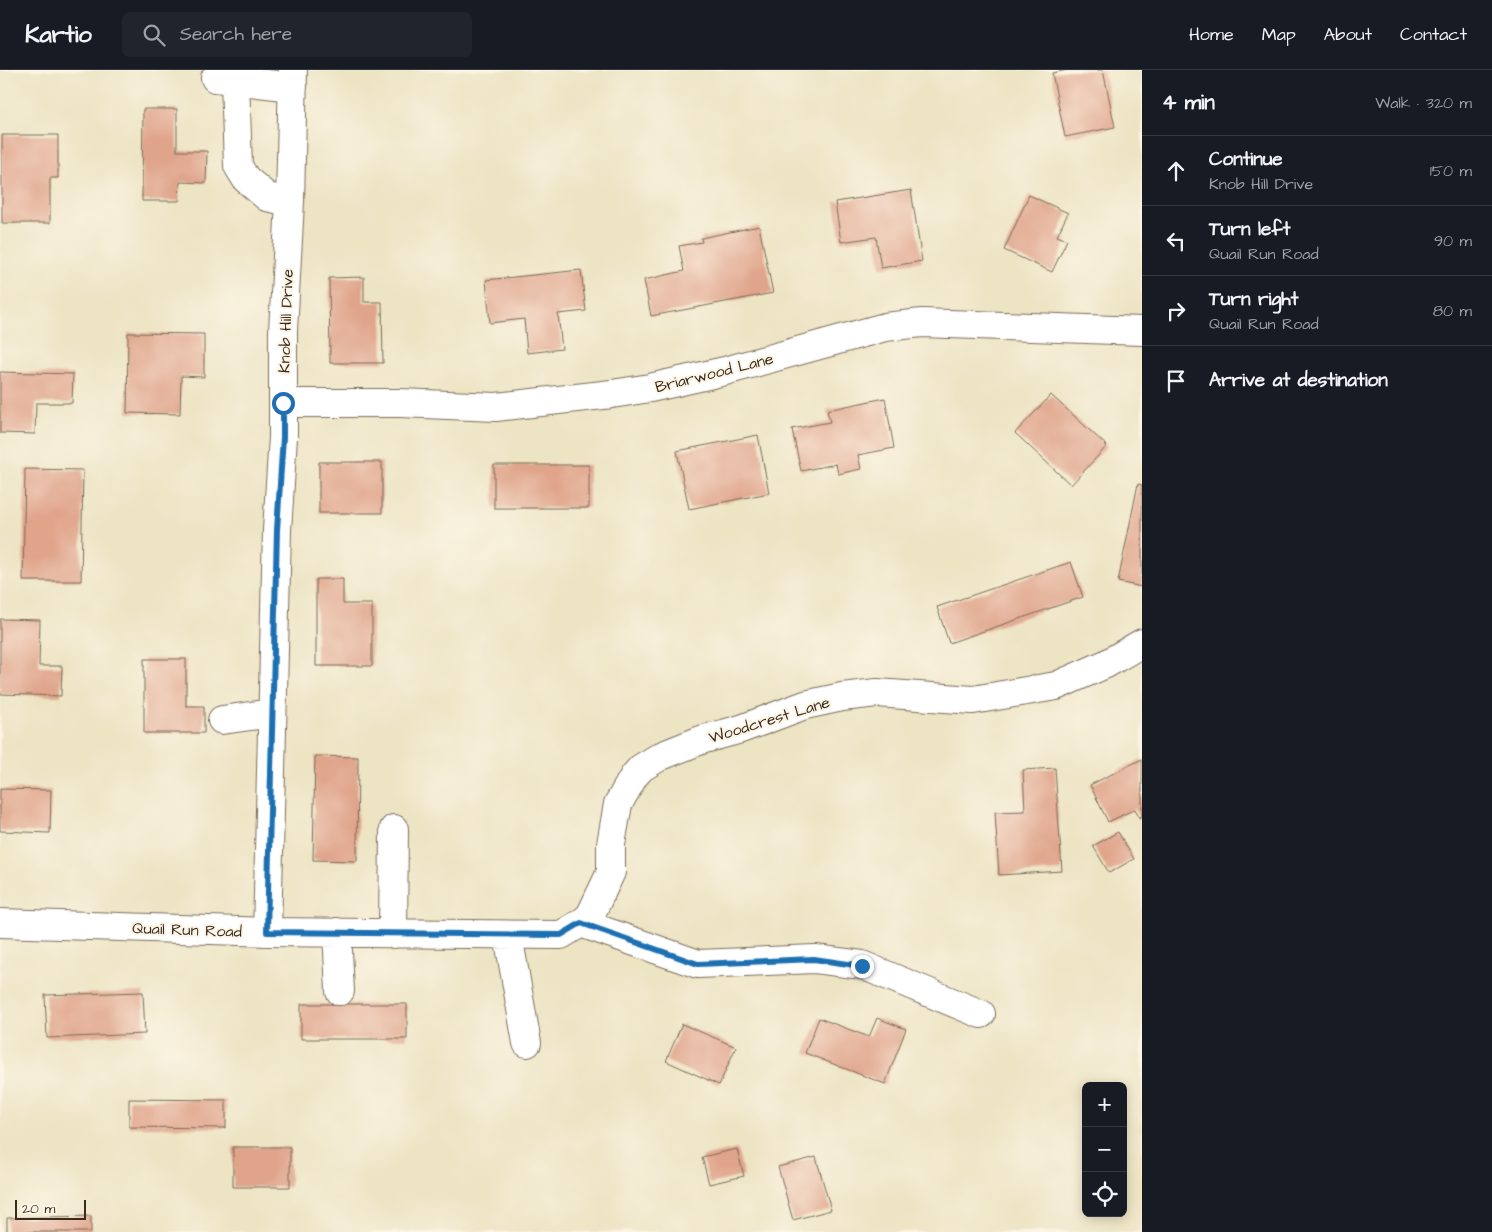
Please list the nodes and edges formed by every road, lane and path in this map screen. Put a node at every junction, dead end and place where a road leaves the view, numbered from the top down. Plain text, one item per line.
1 (293, 78) edge
2 (290, 202) junction
3 (1142, 331) edge
4 (283, 403) junction
5 (1142, 642) edge
6 (272, 713) junction
7 (222, 720) dead end
8 (634, 776) joint
9 (394, 829) dead end
10 (0, 923) edge
11 (581, 923) junction
12 (267, 932) junction
13 (337, 932) junction
14 (393, 934) junction
15 (508, 935) junction
16 (340, 991) dead end
17 (981, 1014) dead end
18 (527, 1043) dead end

1 - 2 street, Knob Hill Drive
1 - 2 street
2 - 4 street, Knob Hill Drive
3 - 4 street, Briarwood Lane
4 - 6 street, Knob Hill Drive
5 - 8 street, Woodcrest Lane
6 - 7 street
6 - 12 street, Knob Hill Drive
8 - 11 street, Quail Run Road
9 - 14 street
10 - 12 street, Quail Run Road
11 - 15 street, Quail Run Road
11 - 17 street
12 - 13 street, Quail Run Road
13 - 14 street, Quail Run Road
13 - 16 street
14 - 15 street, Quail Run Road
15 - 18 street

